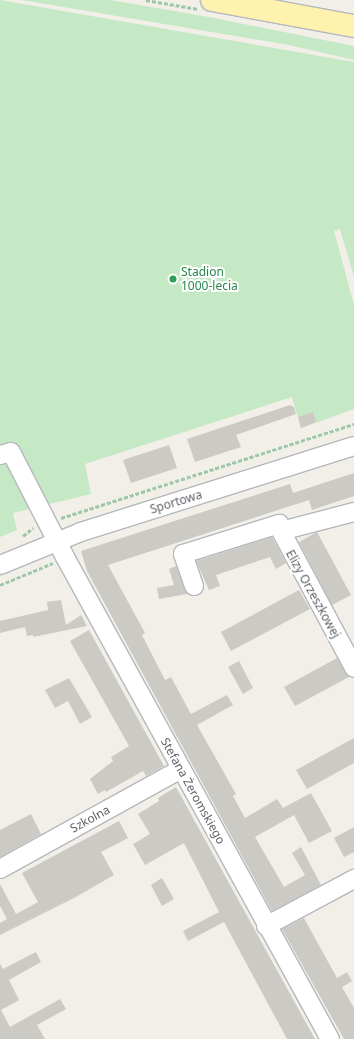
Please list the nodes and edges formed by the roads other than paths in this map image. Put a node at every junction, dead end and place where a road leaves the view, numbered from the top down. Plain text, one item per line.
1 (212, 0) edge
2 (354, 26) edge
3 (354, 446) edge
4 (0, 455) edge
5 (354, 512) edge
6 (283, 536) junction
7 (57, 542) junction
8 (0, 565) edge
9 (194, 586) dead end
10 (354, 668) edge
11 (181, 770) junction
12 (0, 869) edge
13 (354, 879) edge
14 (266, 926) junction
15 (330, 1039) edge

1 - 2 main road
3 - 7 street, Sportowa
4 - 7 street, Stefana Żeromskiego
5 - 6 street
6 - 9 street
6 - 10 street, Elizy Orzeszkowej
7 - 8 street, Sportowa
7 - 11 street, Stefana Żeromskiego
11 - 12 street, Szkolna
11 - 14 street, Stefana Żeromskiego
13 - 14 street
14 - 15 street, Stefana Żeromskiego

